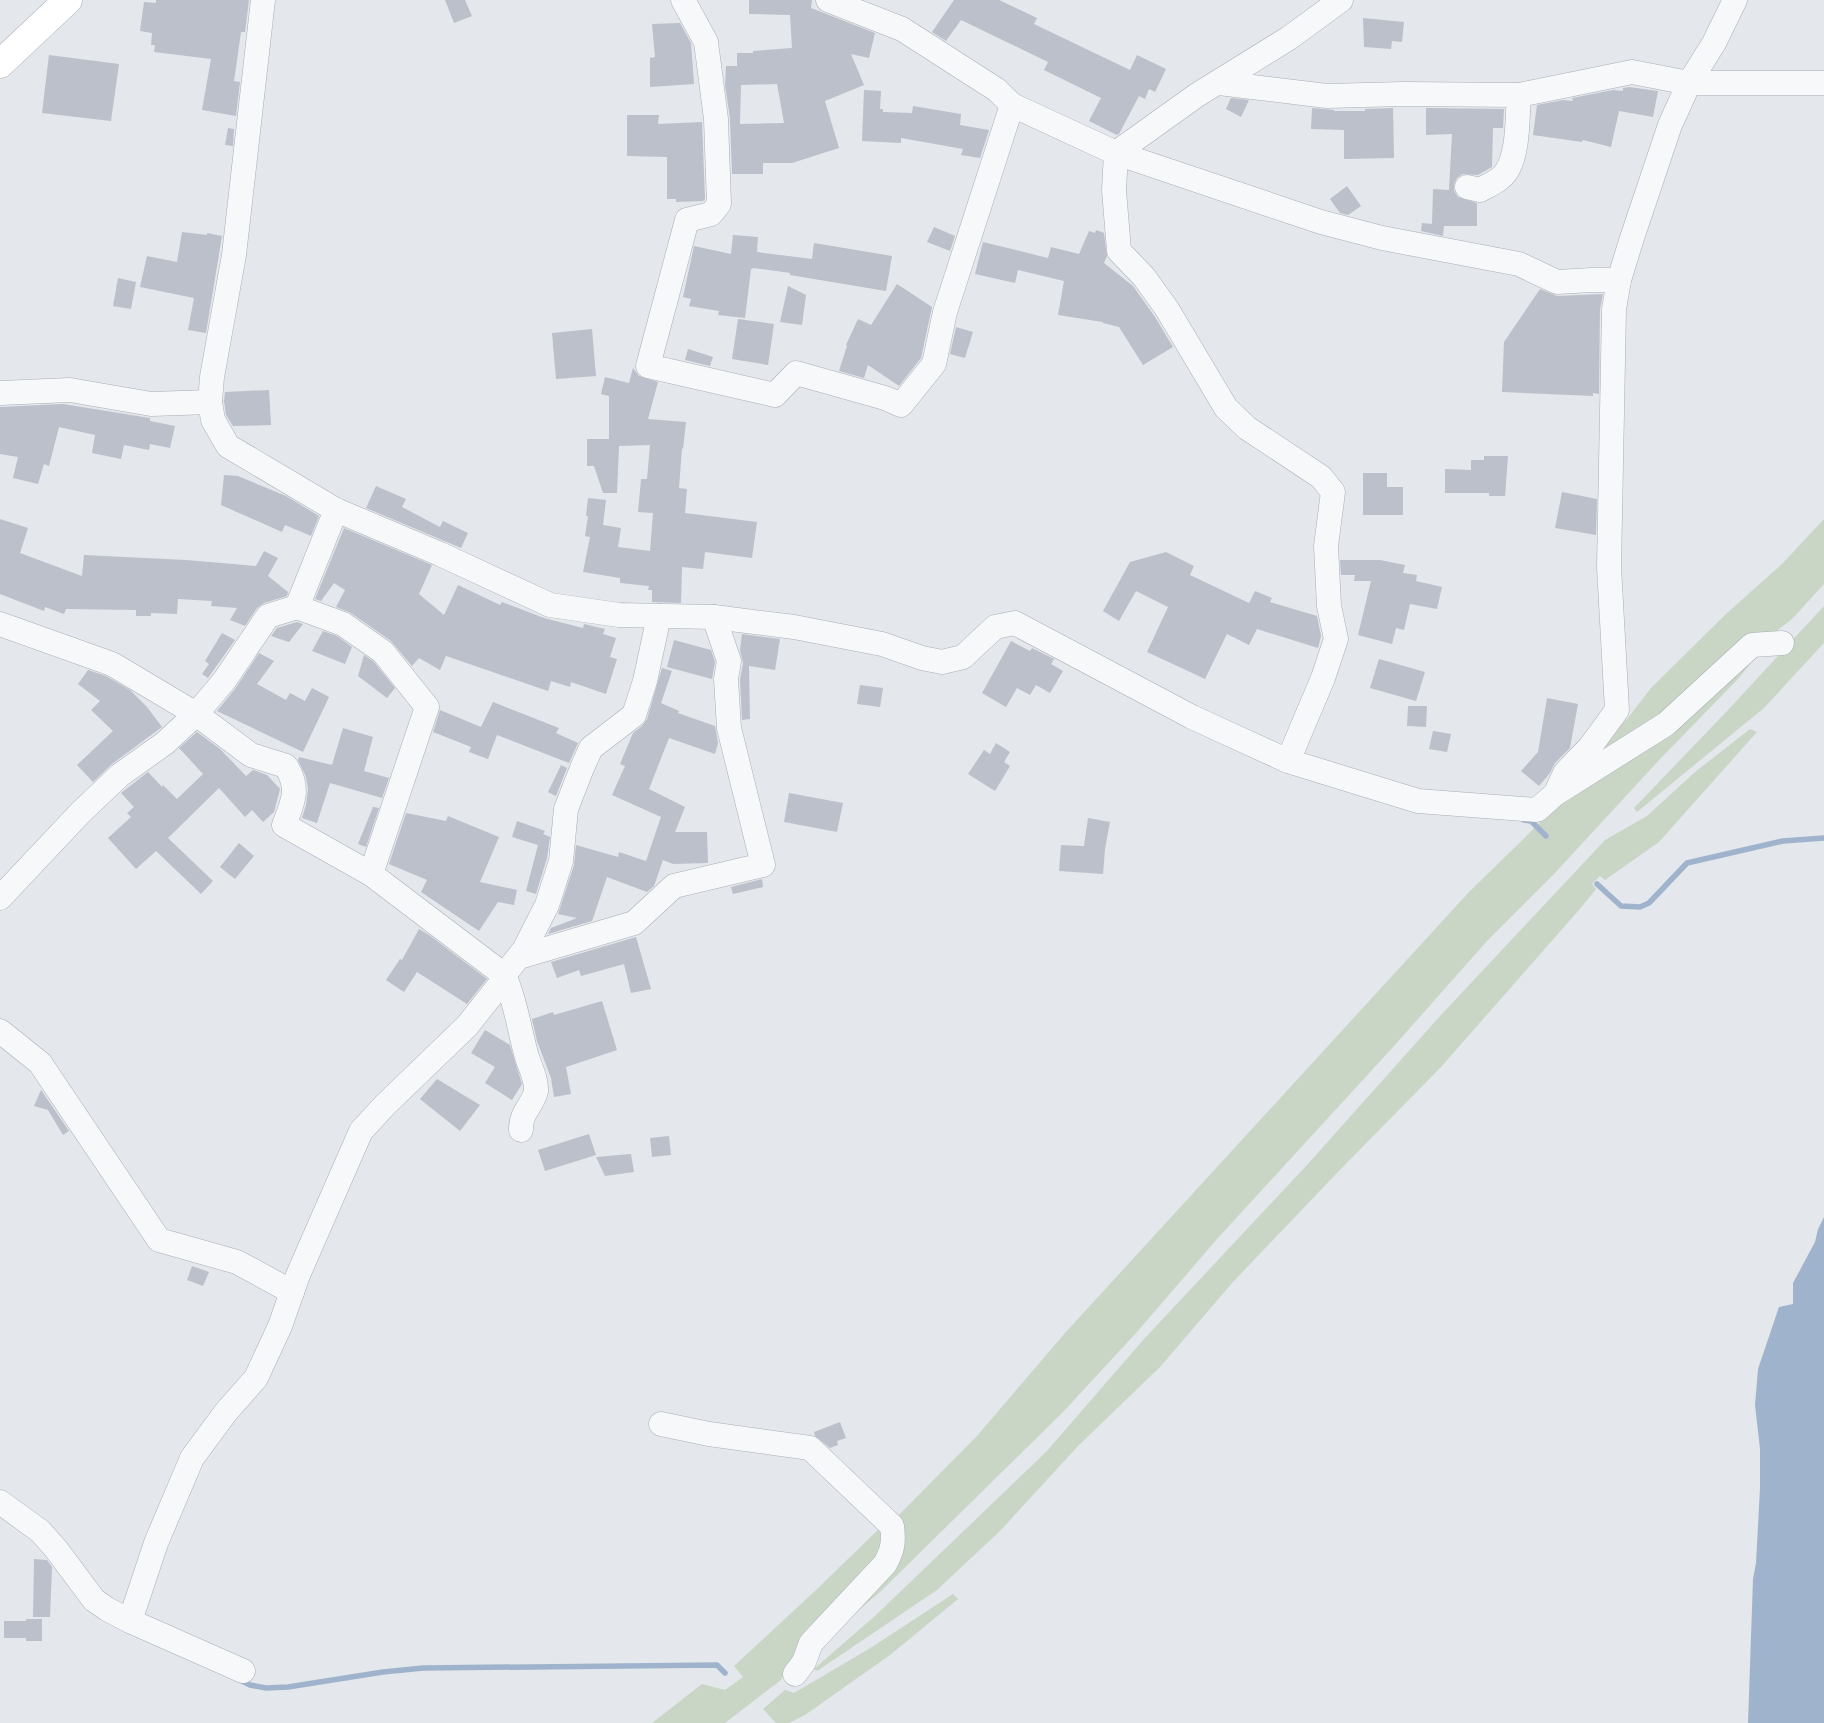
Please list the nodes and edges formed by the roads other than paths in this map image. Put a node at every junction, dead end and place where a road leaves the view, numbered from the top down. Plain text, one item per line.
1 (68, 0) edge
2 (263, 0) edge
3 (683, 0) edge
4 (828, 0) edge
5 (1341, 0) edge
6 (1735, 0) edge
7 (0, 64) edge
8 (1218, 83) junction
9 (1689, 83) junction
10 (1824, 83) edge
11 (1518, 95) junction
12 (1012, 105) junction
13 (1116, 153) junction
14 (1467, 188) dead end
15 (1620, 280) junction
16 (0, 393) edge
17 (210, 402) junction
18 (336, 510) junction
19 (297, 607) junction
20 (659, 616) junction
21 (714, 617) junction
22 (0, 624) edge
23 (1782, 643) dead end
24 (196, 714) junction
25 (1288, 761) junction
26 (1556, 794) junction
27 (371, 874) junction
28 (0, 898) edge
29 (512, 966) junction
30 (0, 1031) edge
31 (521, 1130) dead end
32 (292, 1292) junction
33 (661, 1424) dead end
34 (0, 1502) edge
35 (130, 1621) junction
36 (243, 1671) dead end
37 (795, 1674) dead end

1 - 7 main road
2 - 17 street
3 - 12 street
4 - 12 street
5 - 8 street
6 - 9 street
8 - 11 street
8 - 13 street
9 - 10 street
9 - 11 street
9 - 15 street
11 - 14 street
12 - 13 street
13 - 15 street
13 - 25 street
15 - 26 street
16 - 17 street
17 - 18 street
18 - 19 street
18 - 20 street
19 - 24 street
19 - 27 street
20 - 21 street
20 - 29 street
21 - 25 street
21 - 29 street
22 - 24 street
23 - 26 street
24 - 27 street
24 - 28 street
25 - 26 street
27 - 29 street
29 - 31 street
29 - 32 street
30 - 32 street
32 - 35 street
33 - 37 street
34 - 35 street
35 - 36 street

